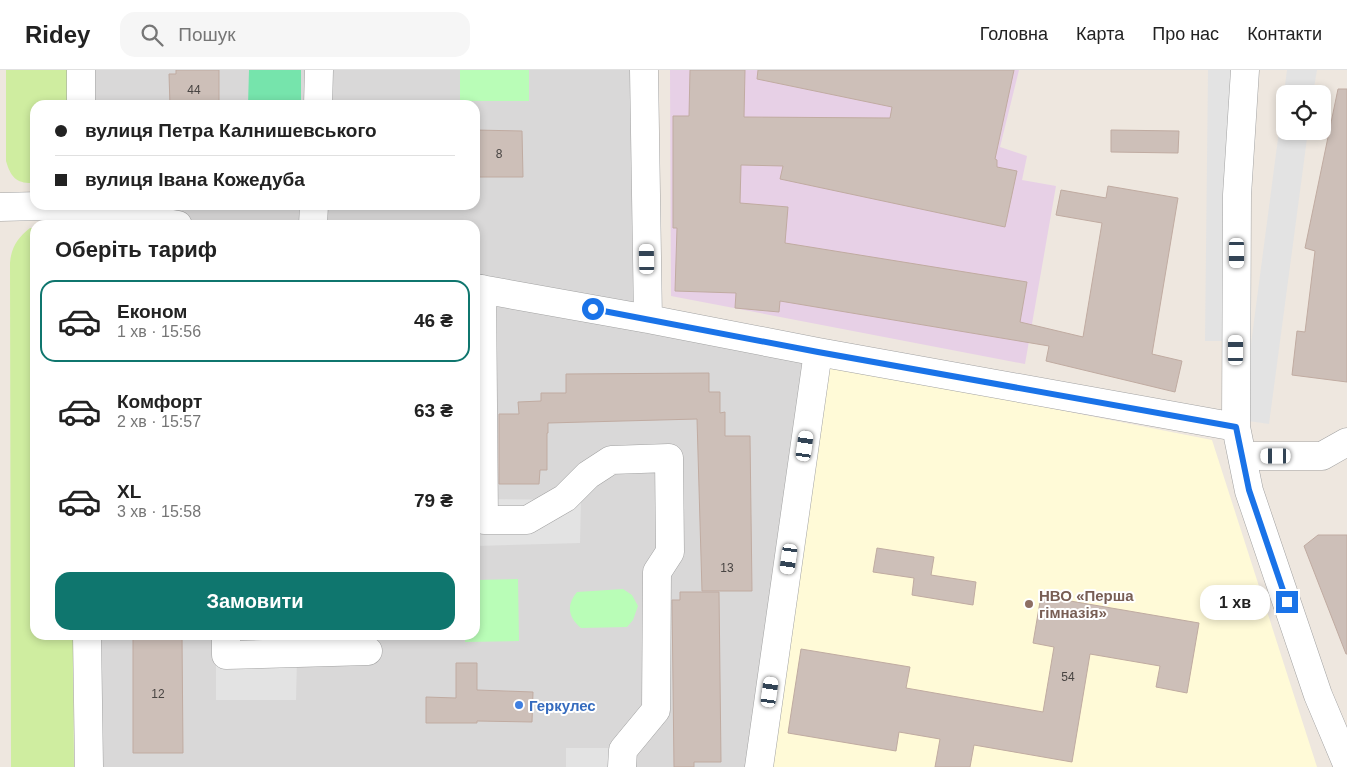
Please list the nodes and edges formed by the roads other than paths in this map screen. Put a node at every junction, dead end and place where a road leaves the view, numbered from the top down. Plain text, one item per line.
1 (81, 70) edge
2 (319, 70) edge
3 (644, 70) edge
4 (1245, 70) edge
5 (81, 100) edge
6 (318, 100) edge
7 (30, 206) edge
8 (0, 207) edge
9 (63, 210) edge
10 (81, 213) edge
11 (138, 220) edge
12 (480, 288) edge
13 (648, 319) junction
14 (480, 334) edge
15 (818, 352) junction
16 (1236, 427) junction
17 (1347, 442) edge
18 (1242, 456) junction
19 (87, 640) edge
20 (226, 640) edge
21 (368, 651) dead end
22 (1347, 764) edge
23 (89, 767) edge
24 (622, 767) edge
25 (759, 767) edge

1 - 5 street
2 - 6 street
3 - 13 street
4 - 16 street
7 - 8 street
9 - 10 street
10 - 11 street
12 - 13 street
13 - 15 street
14 - 24 street
15 - 16 street
15 - 25 street
16 - 18 street
17 - 18 street
18 - 22 street
19 - 23 street
20 - 21 street

